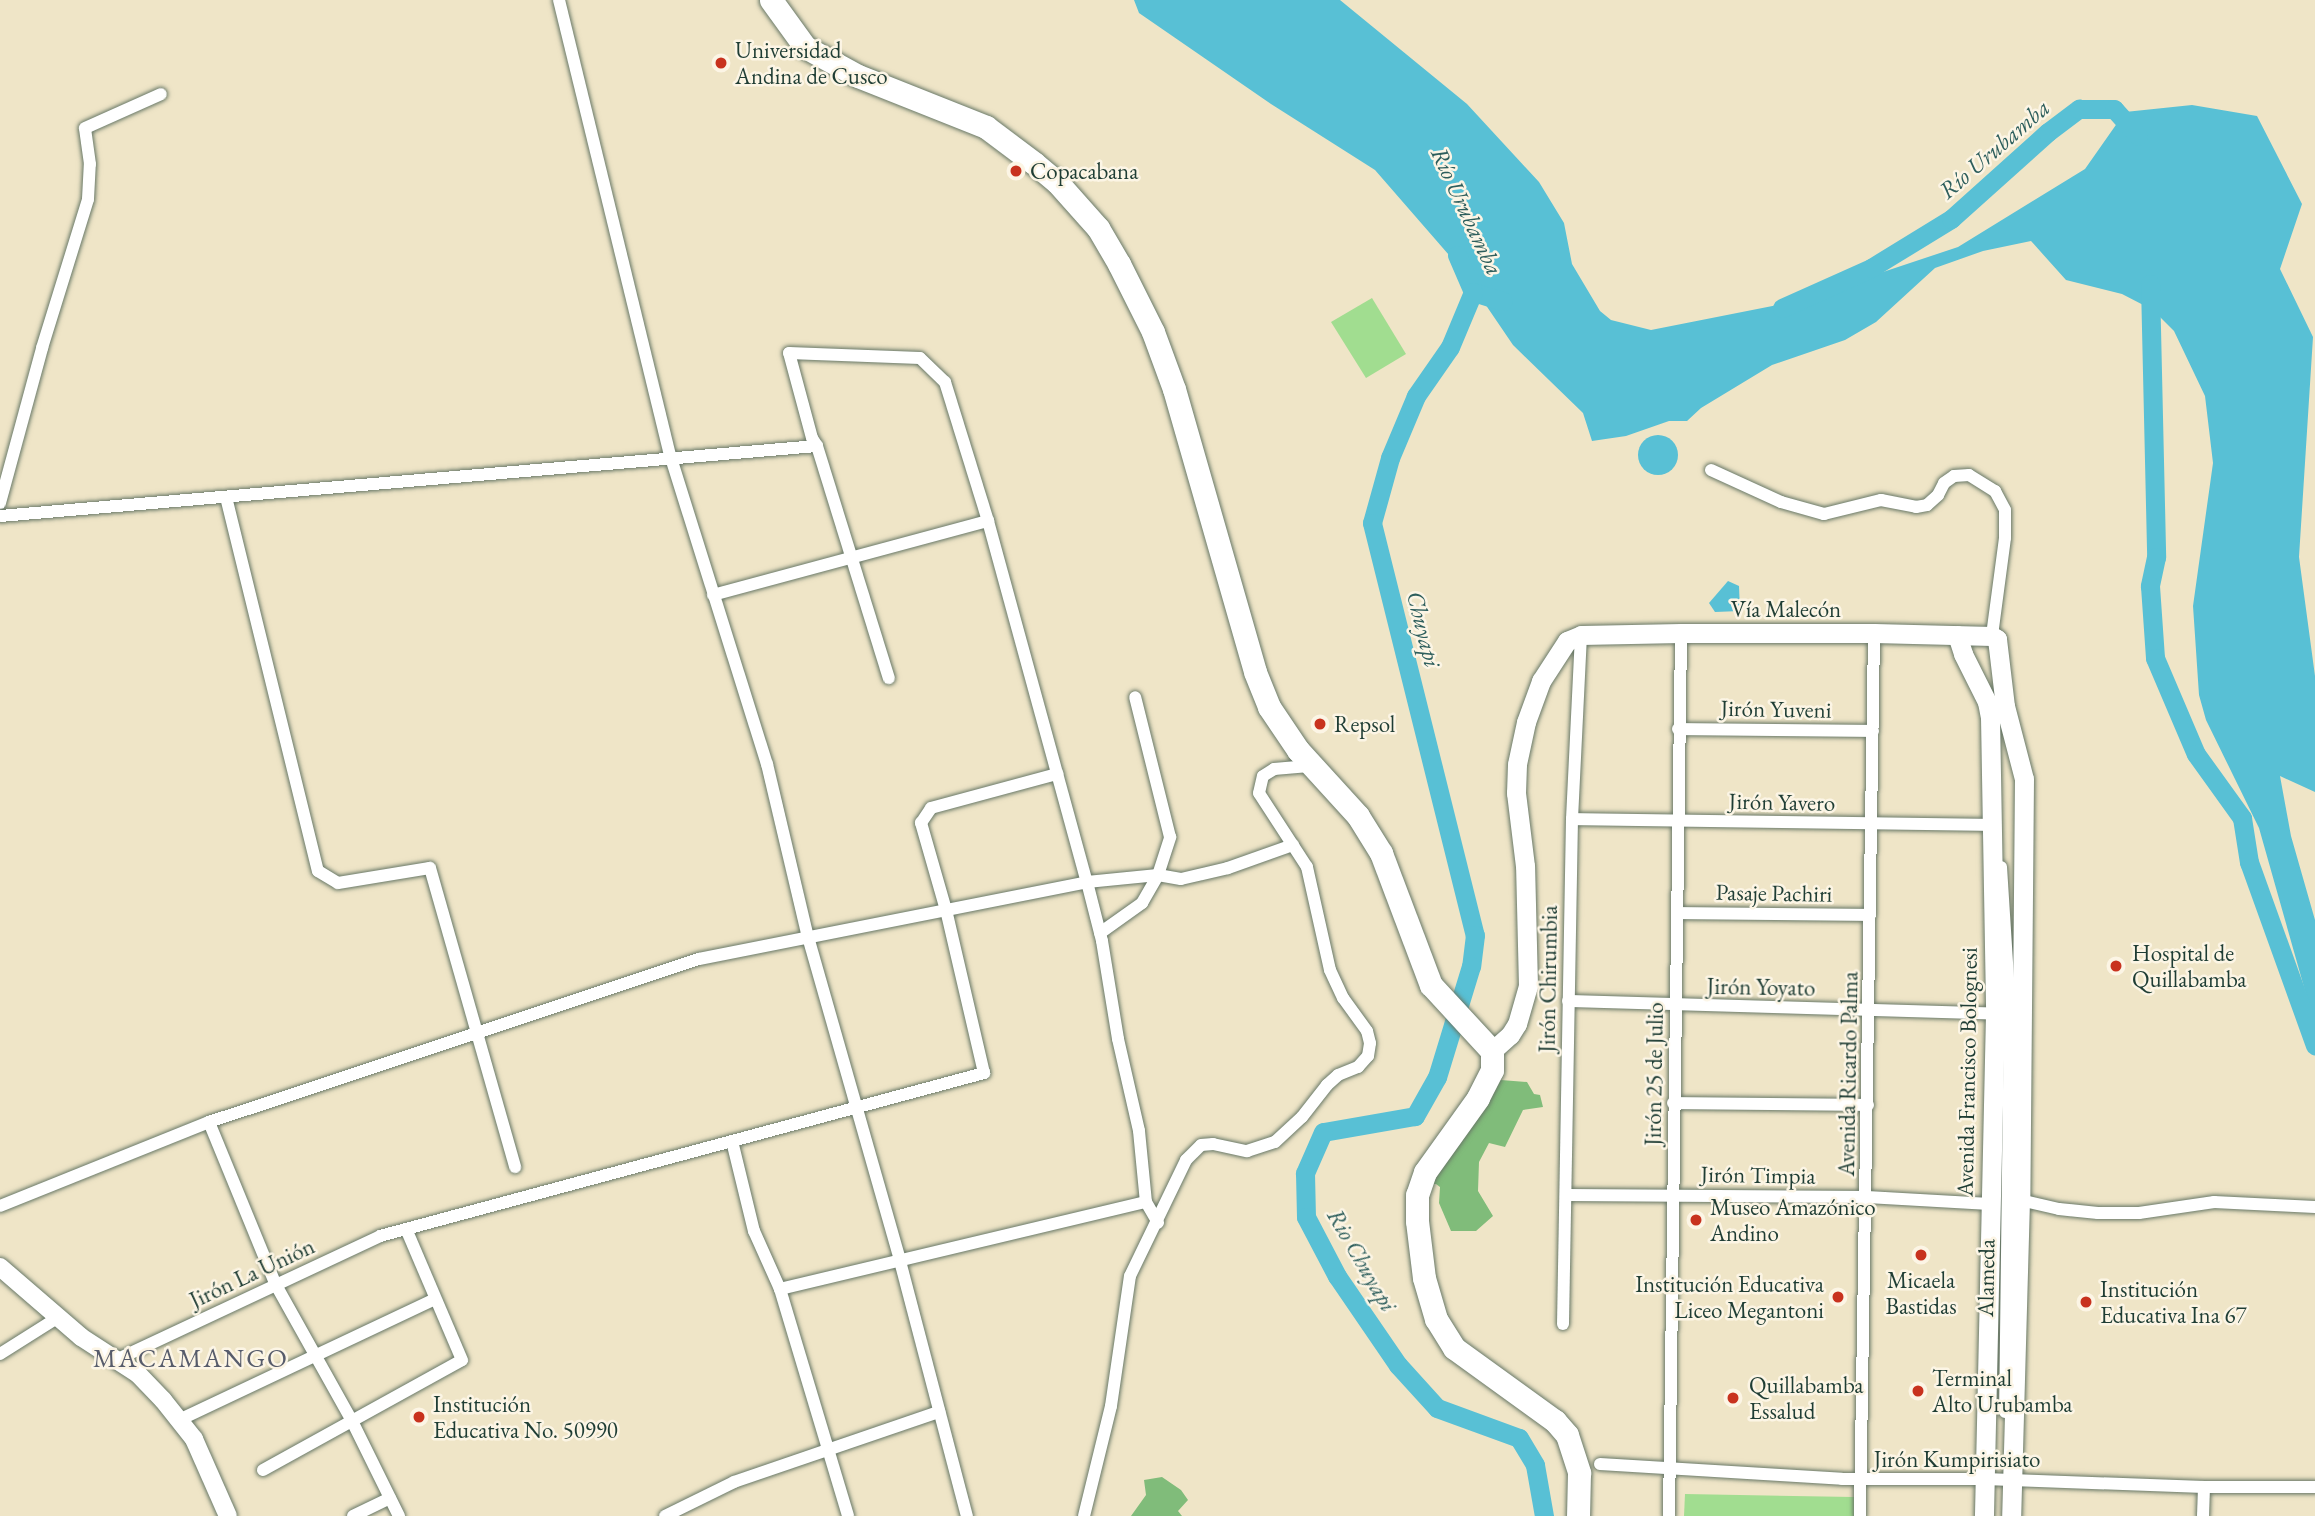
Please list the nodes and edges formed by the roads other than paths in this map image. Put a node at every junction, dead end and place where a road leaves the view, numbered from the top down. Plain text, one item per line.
1 (559, 0) edge
2 (771, 0) edge
3 (161, 94) dead end
4 (817, 446) junction
5 (671, 458) junction
6 (1711, 470) dead end
7 (226, 496) junction
8 (0, 503) edge
9 (0, 516) edge
10 (988, 521) junction
11 (850, 558) junction
12 (713, 595) junction
13 (1681, 633) junction
14 (1874, 633) junction
15 (1581, 635) junction
16 (1957, 635) junction
17 (1992, 636) junction
18 (889, 678) dead end
19 (1135, 697) dead end
20 (2005, 706) junction
21 (1678, 729) junction
22 (1872, 731) junction
23 (1312, 766) junction
24 (2022, 770) junction
25 (1057, 774) junction
26 (1991, 774) junction
27 (1572, 818) junction
28 (1678, 821) junction
29 (1872, 824) junction
30 (1991, 825) junction
31 (1293, 845) junction
32 (1158, 875) junction
33 (1087, 882) junction
34 (946, 910) junction
35 (1678, 913) junction
36 (1870, 915) junction
37 (1100, 933) junction
38 (808, 937) junction
39 (1568, 1002) junction
40 (1676, 1006) junction
41 (1870, 1009) junction
42 (1995, 1014) junction
43 (475, 1034) junction
44 (1485, 1042) junction
45 (1673, 1103) junction
46 (1868, 1105) junction
47 (856, 1108) junction
48 (209, 1122) junction
49 (732, 1141) junction
50 (515, 1167) dead end
51 (1567, 1195) junction
52 (1672, 1196) junction
53 (1867, 1197) junction
54 (2021, 1200) junction
55 (1146, 1202) junction
56 (1990, 1204) junction
57 (0, 1206) edge
58 (2315, 1207) edge
59 (1158, 1223) junction
60 (406, 1229) junction
61 (900, 1261) junction
62 (0, 1267) edge
63 (276, 1285) junction
64 (780, 1289) junction
65 (435, 1299) junction
66 (57, 1318) junction
67 (1563, 1324) dead end
68 (0, 1354) edge
69 (315, 1356) junction
70 (118, 1359) junction
71 (939, 1412) junction
72 (179, 1420) junction
73 (353, 1423) junction
74 (829, 1450) junction
75 (1600, 1464) dead end
76 (263, 1470) dead end
77 (1668, 1470) junction
78 (1861, 1479) junction
79 (2001, 1479) junction
80 (2204, 1487) junction
81 (2315, 1487) edge
82 (390, 1498) junction
83 (228, 1516) edge
84 (353, 1516) edge
85 (399, 1516) edge
86 (665, 1516) edge
87 (848, 1516) edge
88 (967, 1516) edge
89 (1084, 1516) edge
90 (1578, 1516) edge
91 (1669, 1516) edge
92 (1860, 1516) edge
93 (1984, 1516) edge
94 (2009, 1516) edge
95 (2203, 1516) edge

1 - 5 street
2 - 23 highway
3 - 8 street
4 - 5 street
4 - 10 street
4 - 11 street
5 - 7 street
5 - 12 street
6 - 17 street
7 - 9 street
7 - 43 street
10 - 11 street
10 - 25 street
11 - 12 street
11 - 18 street
12 - 38 street
13 - 14 main road, Vía Malecón
13 - 15 main road, Vía Malecón
13 - 21 street, Jirón 25 de Julio
14 - 16 main road, Vía Malecón
14 - 22 street, Avenida Ricardo Palma
15 - 27 street, Jirón Chirumbia
15 - 44 main road
16 - 17 main road, Vía Malecón
16 - 26 main road, Avenida Francisco Bolognesi
17 - 20 main road, Avenida Francisco Bolognesi
19 - 32 street
20 - 24 main road, Avenida Francisco Bolognesi
20 - 79 street, Alameda
21 - 22 street, Jirón Yuveni
21 - 28 street, Jirón 25 de Julio
22 - 29 street, Avenida Ricardo Palma
23 - 31 street
23 - 44 highway
24 - 26 main road
24 - 54 main road, Avenida Francisco Bolognesi
25 - 33 street
25 - 34 street
26 - 30 main road, Avenida Francisco Bolognesi
27 - 28 street, Jirón Yavero
27 - 39 street, Jirón Chirumbia
28 - 29 street, Jirón Yavero
28 - 35 street, Jirón 25 de Julio
29 - 30 street, Jirón Yavero
29 - 36 street, Avenida Ricardo Palma
30 - 42 main road, Avenida Francisco Bolognesi
31 - 32 street
31 - 59 street
32 - 33 street
32 - 37 street
33 - 34 street
33 - 37 street
34 - 38 street
34 - 47 street, Jirón La Unión
35 - 36 street, Pasaje Pachiri
35 - 40 street, Jirón 25 de Julio
36 - 41 street, Avenida Ricardo Palma
37 - 55 street
38 - 43 street
38 - 47 street
39 - 40 street, Jirón Yoyato
39 - 51 street, Jirón Chirumbia
40 - 41 street, Jirón Yoyato
40 - 45 street, Jirón 25 de Julio
41 - 42 street, Jirón Yoyato
41 - 46 street, Avenida Ricardo Palma
42 - 56 main road, Avenida Francisco Bolognesi
43 - 48 street
43 - 50 street
44 - 90 highway
45 - 46 street
45 - 52 street, Jirón 25 de Julio
46 - 53 street, Avenida Ricardo Palma
47 - 49 street, Jirón La Unión
47 - 61 street
48 - 57 street
48 - 63 street
49 - 60 street, Jirón La Unión
49 - 64 street
51 - 52 street, Jirón Timpia
51 - 67 street, Jirón Chirumbia
52 - 53 street, Jirón Timpia
52 - 77 street, Jirón 25 de Julio
53 - 56 street, Jirón Timpia
53 - 78 street, Avenida Ricardo Palma
54 - 58 street
54 - 79 main road, Avenida Francisco Bolognesi
55 - 59 street
55 - 61 street
56 - 79 main road, Avenida Francisco Bolognesi
59 - 89 street
60 - 63 street, Jirón La Unión
60 - 65 street
61 - 64 street
61 - 71 street
62 - 66 street
63 - 69 street
63 - 70 street, Jirón La Unión
64 - 74 street
65 - 69 street
65 - 73 street
66 - 68 street
66 - 70 street
69 - 72 street
69 - 73 street
70 - 72 street
71 - 74 street
71 - 88 street
72 - 83 street
73 - 76 street
73 - 82 street
74 - 86 street
74 - 87 street
75 - 77 street, Jirón Kumpirisiato
77 - 78 street, Jirón Kumpirisiato
77 - 91 street, Jirón 25 de Julio
78 - 79 street, Jirón Kumpirisiato
78 - 92 street, Avenida Ricardo Palma
79 - 80 street, Jirón Kumpirisiato
79 - 93 main road, Avenida Francisco Bolognesi
79 - 94 main road, Avenida Francisco Bolognesi
80 - 81 street, Jirón Kumpirisiato
80 - 95 street
82 - 84 street
82 - 85 street

